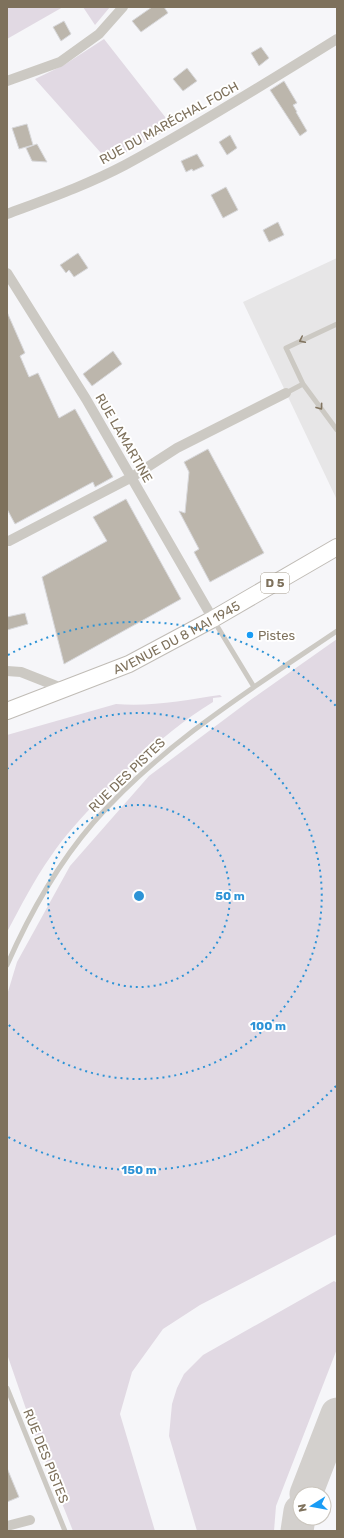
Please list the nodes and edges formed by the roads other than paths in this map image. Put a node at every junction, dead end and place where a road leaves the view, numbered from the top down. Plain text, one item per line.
1 (123, 7) edge
2 (337, 38) edge
3 (7, 81) edge
4 (7, 214) edge
5 (7, 273) edge
6 (337, 324) edge
7 (303, 384) junction
8 (286, 393) joint
9 (337, 430) edge
10 (132, 477) junction
11 (9, 541) dead end
12 (337, 547) edge
13 (213, 619) junction
14 (337, 631) edge
15 (7, 671) edge
16 (254, 688) junction
17 (64, 689) junction
18 (7, 711) edge
19 (7, 965) edge
20 (7, 1388) edge
21 (30, 1520) dead end
22 (7, 1526) edge
23 (65, 1531) edge

1 - 3 street
2 - 4 street, RUE DU MARÉCHAL FOCH
5 - 10 street, RUE LAMARTINE
6 -> 7 lane
7 - 8 lane
7 -> 9 lane
8 - 10 street
10 - 11 street
10 - 13 street, RUE LAMARTINE
12 - 13 main road, AVENUE DU 8 MAI 1945 / D 5
13 - 16 lane
13 - 17 main road, AVENUE DU 8 MAI 1945 / D 5
14 - 16 lane, RUE DES PISTES
15 - 17 street
16 - 19 lane, RUE DES PISTES
17 - 18 main road, AVENUE DU 8 MAI 1945 / D 5
20 - 23 lane, RUE DES PISTES
21 - 22 street

